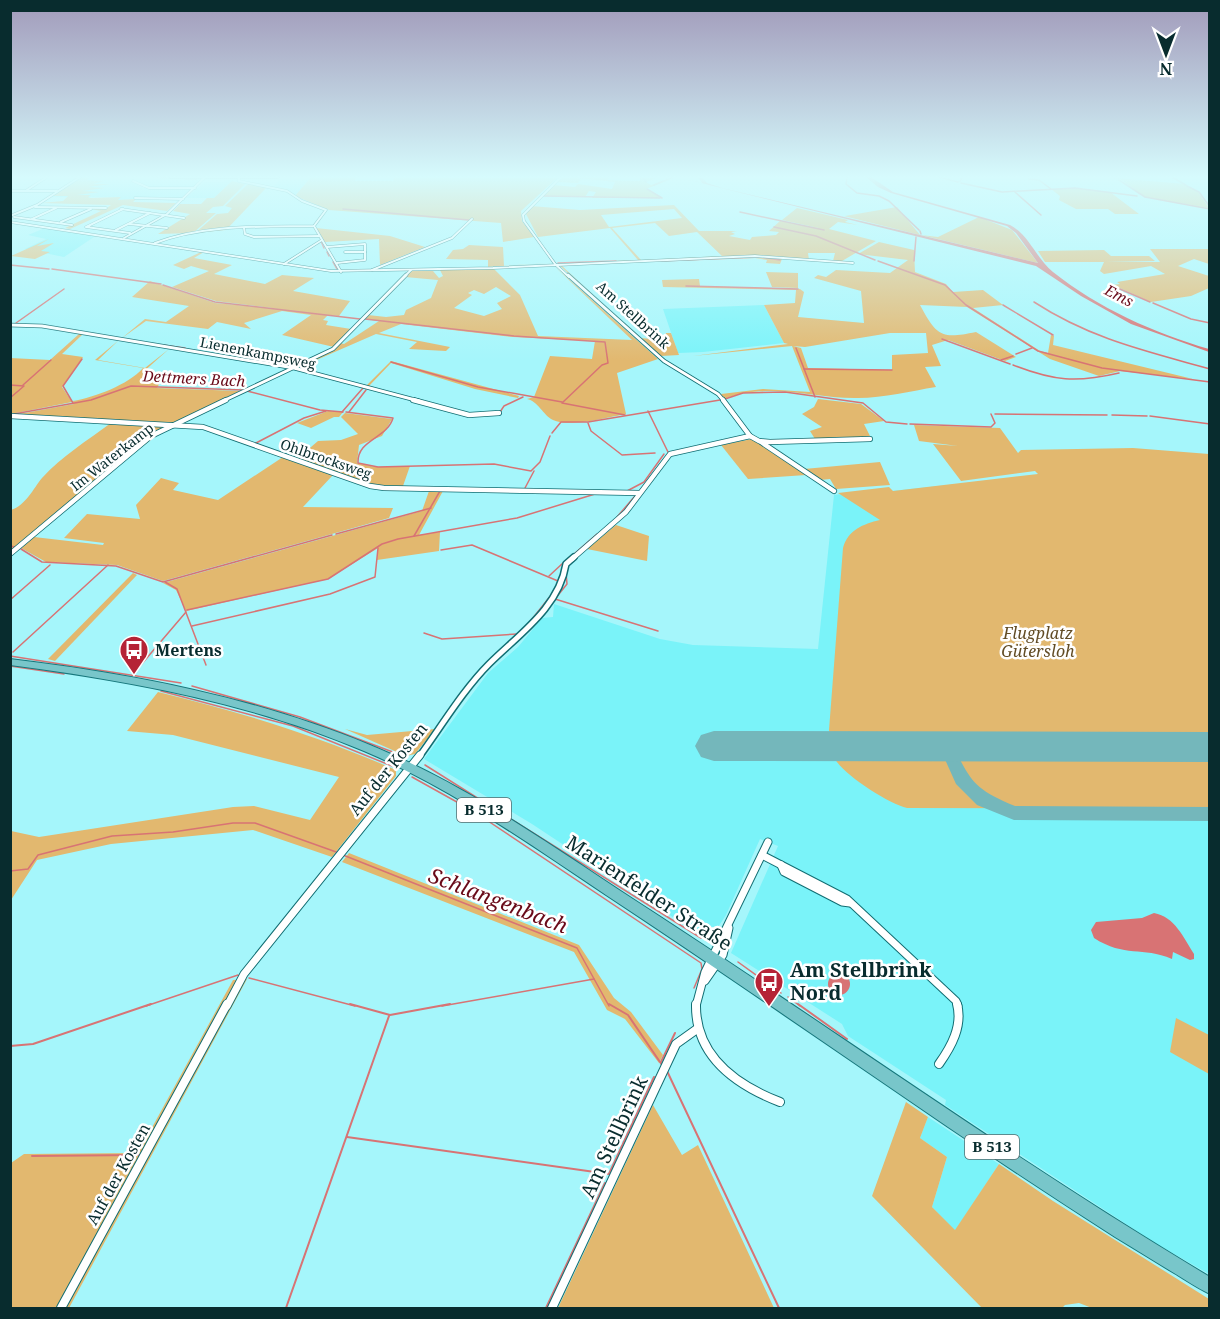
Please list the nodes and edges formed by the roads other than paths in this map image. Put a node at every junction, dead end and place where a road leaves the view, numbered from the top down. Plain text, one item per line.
1 (127, 239) edge
2 (164, 239) edge
3 (451, 239) edge
4 (537, 239) edge
5 (322, 240) joint
6 (155, 243) junction
7 (327, 247) junction
8 (345, 252) dead end
9 (365, 252) junction
10 (337, 263) junction
11 (853, 263) dead end
12 (284, 264) junction
13 (555, 264) junction
14 (411, 270) junction
15 (371, 271) junction
16 (341, 272) junction
17 (10, 325) edge
18 (294, 368) junction
19 (248, 390) joint
20 (499, 413) dead end
21 (10, 416) edge
22 (173, 425) junction
23 (750, 436) junction
24 (870, 439) dead end
25 (759, 441) junction
26 (834, 491) dead end
27 (639, 493) junction
28 (10, 554) edge
29 (10, 662) edge
30 (410, 768) junction
31 (768, 842) dead end
32 (762, 855) junction
33 (715, 959) junction
34 (697, 1029) junction
35 (939, 1064) dead end
36 (780, 1102) dead end
37 (1209, 1286) edge
38 (61, 1308) edge
39 (552, 1308) edge

1 - 6 street
2 - 6 street
3 - 15 street
4 - 13 street, Am Stellbrink
5 - 7 street
5 - 12 street
6 - 12 street
7 - 9 street
7 - 10 street
8 - 9 street
9 - 10 street
10 - 16 street
11 - 13 street
12 - 16 street
13 - 14 street
13 - 23 street, Am Stellbrink
14 - 15 street
14 - 18 street, Im Waterkamp
15 - 16 street
17 - 18 street, Lienenkampsweg
18 - 19 street, Im Waterkamp
18 - 20 street, Lienenkampsweg
19 - 22 street, Im Waterkamp
21 - 22 street, Ohlbrocksweg
22 - 27 street, Ohlbrocksweg
22 - 28 street, Im Waterkamp
23 - 25 street
23 - 27 street, Auf der Kosten
24 - 25 street
25 - 26 street
27 - 30 street, Auf der Kosten
29 - 30 main road, Marienfelder Straße / B 513
30 - 33 main road, Marienfelder Straße / B 513
30 - 38 street, Auf der Kosten
31 - 32 street
32 - 33 street
32 - 35 street
33 - 34 street
33 - 37 main road, Marienfelder Straße / B 513
34 - 36 street
34 - 39 street, Am Stellbrink

